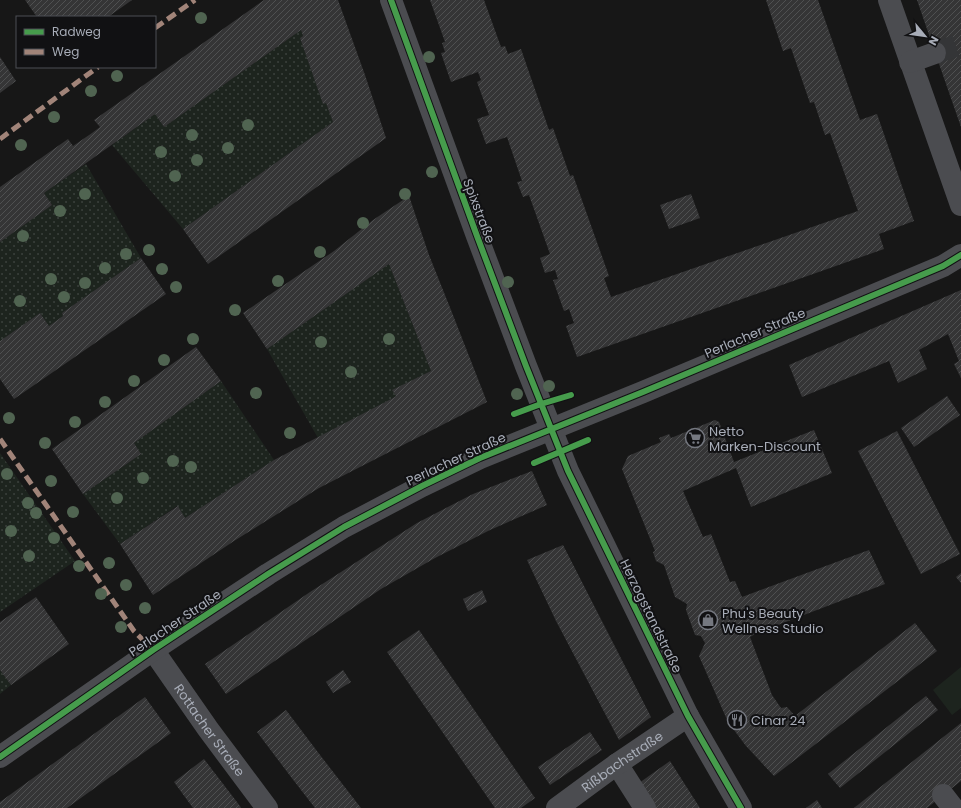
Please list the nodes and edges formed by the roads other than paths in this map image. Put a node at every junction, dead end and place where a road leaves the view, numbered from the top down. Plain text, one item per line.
1 (391, 0) edge
2 (889, 0) edge
3 (935, 53) tunnel mouth
4 (910, 62) junction
5 (961, 205) edge
6 (961, 255) edge
7 (551, 429) junction
8 (153, 650) junction
9 (688, 716) junction
10 (0, 757) edge
11 (617, 764) junction
12 (267, 808) edge
13 (557, 808) edge
14 (645, 808) edge
15 (741, 808) edge

1 - 7 street, Spixstraße
2 - 4 street
3 - 4 street
4 - 5 street
6 - 7 street, Perlacher Straße
7 - 8 street, Perlacher Straße
7 - 9 street, Herzogstandstraße
8 - 10 street, Perlacher Straße
8 - 12 street, Rottacher Straße
9 - 11 street, Rißbachstraße
9 - 15 street, Herzogstandstraße
11 - 13 street, Rißbachstraße
11 - 14 street

